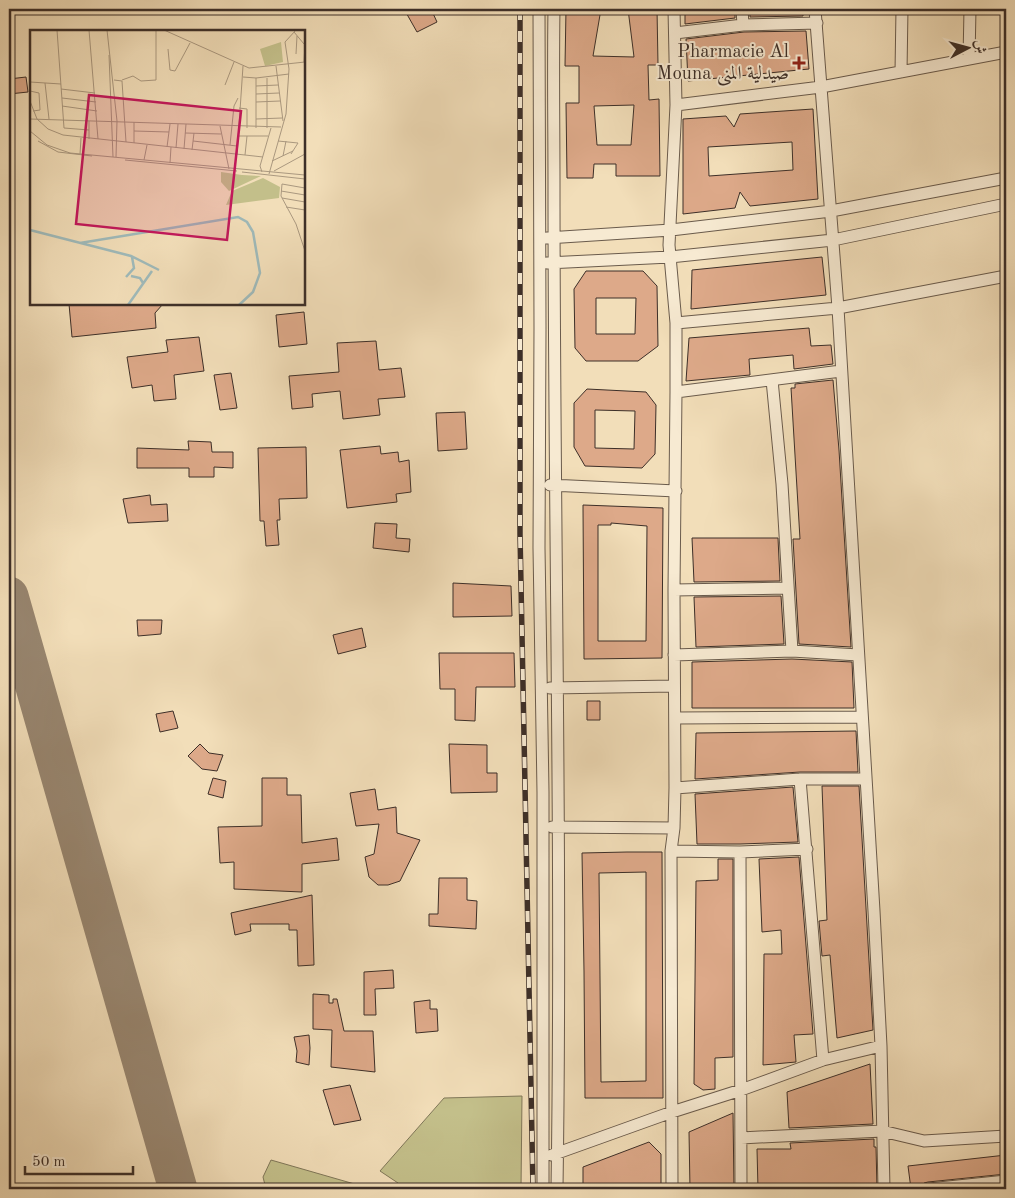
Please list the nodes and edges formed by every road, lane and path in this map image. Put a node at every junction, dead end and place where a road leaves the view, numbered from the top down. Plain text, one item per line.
1 (539, 9) edge
2 (554, 9) edge
3 (674, 9) edge
4 (742, 9) edge
5 (815, 9) edge
6 (902, 9) edge
7 (970, 9) edge
8 (816, 23) junction
9 (743, 25) junction
10 (675, 33) junction
11 (1006, 52) edge
12 (969, 60) junction
13 (901, 72) junction
14 (821, 87) junction
15 (676, 105) junction
16 (1006, 178) edge
17 (1006, 204) edge
18 (831, 211) junction
19 (671, 230) junction
20 (553, 237) junction
21 (540, 238) junction
22 (833, 240) junction
23 (670, 257) junction
24 (553, 263) junction
25 (540, 264) junction
26 (1006, 276) edge
27 (838, 308) junction
28 (676, 323) junction
29 (841, 371) junction
30 (772, 380) junction
31 (676, 392) junction
32 (539, 485) junction
33 (556, 485) junction
34 (676, 491) junction
35 (788, 588) junction
36 (674, 590) junction
37 (792, 651) junction
38 (674, 654) junction
39 (858, 655) junction
40 (674, 686) junction
41 (556, 688) junction
42 (541, 689) junction
43 (862, 717) junction
44 (675, 718) junction
45 (800, 779) junction
46 (866, 779) junction
47 (675, 788) junction
48 (543, 827) junction
49 (558, 827) junction
50 (674, 828) junction
51 (806, 849) junction
52 (671, 851) junction
53 (740, 852) junction
54 (881, 1046) junction
55 (823, 1060) junction
56 (741, 1090) junction
57 (672, 1112) junction
58 (882, 1131) junction
59 (1006, 1136) edge
60 (741, 1138) junction
61 (558, 1154) junction
62 (544, 1158) junction
63 (1006, 1181) edge
64 (543, 1189) edge
65 (557, 1189) edge
66 (672, 1189) edge
67 (742, 1189) edge
68 (884, 1189) edge
69 (928, 1189) edge

1 - 21 street
2 - 20 street
3 - 10 street
4 - 9 street
5 - 8 street
6 - 13 street
7 - 12 street
8 - 9 street
8 - 14 street
9 - 10 street
10 - 15 street
11 - 12 street
12 - 13 street
13 - 14 street
14 - 15 street
14 - 18 street
15 - 19 street
16 - 18 street
17 - 22 street
18 - 19 street
18 - 22 street
19 - 20 street
19 - 23 street
20 - 21 street
20 - 24 street
21 - 25 street
22 - 23 street
22 - 27 street
23 - 24 street
23 - 28 street
24 - 25 street
24 - 33 street
25 - 32 street
26 - 27 street
27 - 28 street
27 - 29 street
28 - 31 street
29 - 30 street
29 - 39 street
30 - 31 street
30 - 35 street
31 - 34 street
32 - 33 street
32 - 42 street
33 - 34 street
33 - 41 street
34 - 36 street
35 - 36 street
35 - 37 street
36 - 38 street
37 - 38 street
37 - 39 street
38 - 40 street
39 - 43 street
40 - 41 street
40 - 44 street
41 - 42 street
41 - 49 street
42 - 48 street
43 - 44 street
43 - 46 street
44 - 47 street
45 - 46 street
45 - 47 street
45 - 51 street
46 - 54 street
47 - 50 street
48 - 49 street
48 - 62 street
49 - 50 street
49 - 61 street
50 - 52 street
51 - 53 street
51 - 55 street
52 - 53 street
52 - 57 street
53 - 56 street
54 - 55 street
54 - 58 street
55 - 56 street
56 - 57 street
56 - 60 street
57 - 61 street
57 - 66 street
58 - 59 street
58 - 60 street
58 - 68 street
60 - 67 street
61 - 62 street
61 - 65 street
62 - 64 street
63 - 69 street

